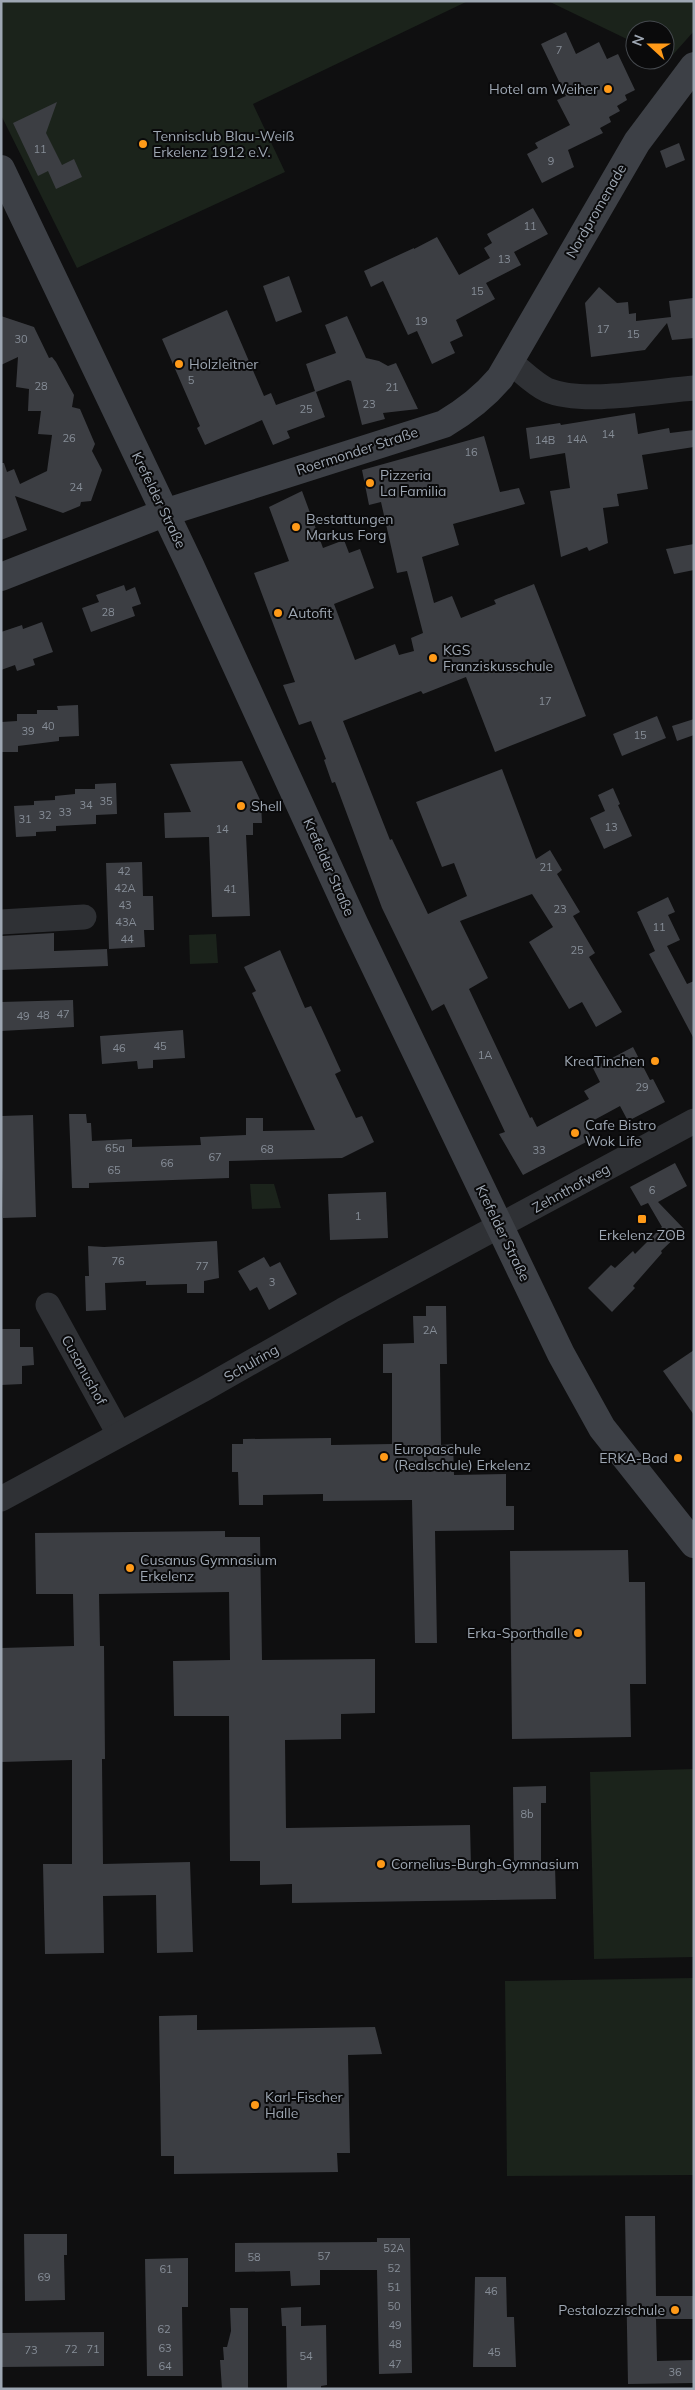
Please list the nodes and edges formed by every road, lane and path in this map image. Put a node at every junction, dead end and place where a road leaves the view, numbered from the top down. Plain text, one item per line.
1 (694, 66) edge
2 (1, 168) edge
3 (510, 362) junction
4 (694, 388) edge
5 (164, 513) junction
6 (1, 577) edge
7 (84, 917) dead end
8 (1, 922) edge
9 (694, 1121) edge
10 (500, 1225) junction
11 (48, 1305) dead end
12 (119, 1434) junction
13 (1, 1499) edge
14 (694, 1544) edge

1 - 3 main road, Nordpromenade
2 - 5 main road, Krefelder Straße
3 - 4 street
3 - 5 main road, Roermonder Straße
5 - 6 main road, Roermonder Straße
5 - 10 main road, Krefelder Straße
7 - 8 street
9 - 10 street, Zehnthofweg
10 - 12 street, Schulring
10 - 14 main road, Krefelder Straße
11 - 12 street, Cusanushof
12 - 13 street, Schulring

